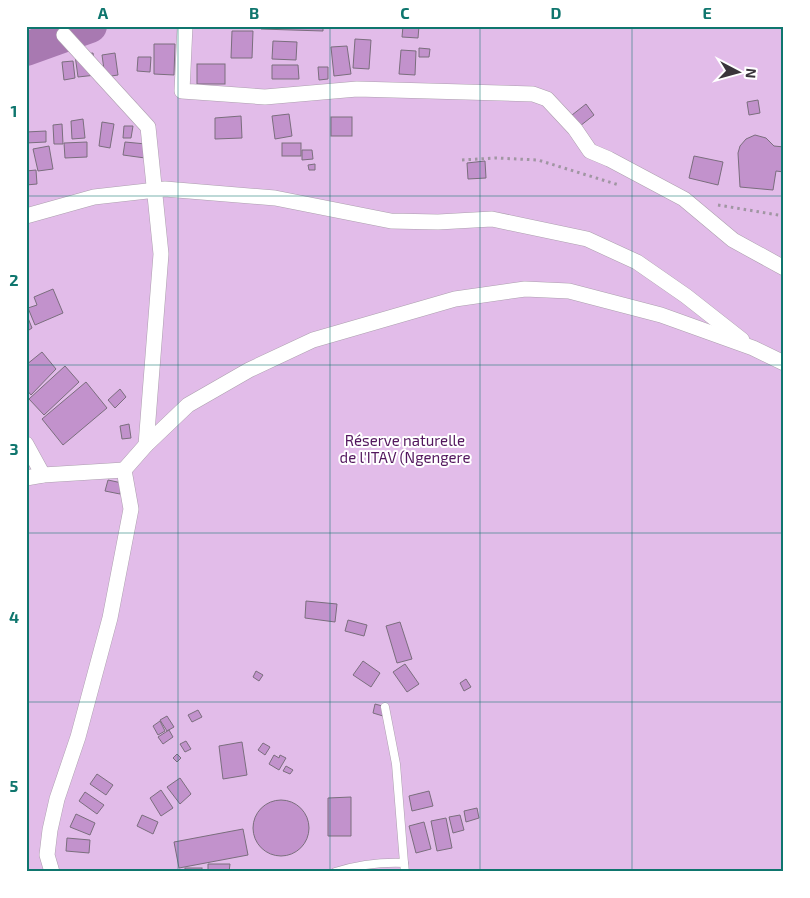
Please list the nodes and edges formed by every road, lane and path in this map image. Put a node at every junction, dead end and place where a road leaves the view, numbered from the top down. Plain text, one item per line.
1 (185, 26) edge
2 (64, 35) dead end
3 (154, 190) junction
4 (26, 216) edge
5 (784, 268) edge
6 (753, 348) junction
7 (784, 363) edge
8 (26, 444) edge
9 (146, 446) junction
10 (124, 470) junction
11 (42, 475) junction
12 (26, 478) edge
13 (385, 707) dead end
14 (404, 863) junction
15 (52, 872) edge
16 (335, 872) edge
17 (405, 872) edge

1 - 5 street
2 - 3 street
3 - 4 street
3 - 6 street
3 - 9 street
6 - 7 street
6 - 9 street
8 - 11 street
9 - 10 street
10 - 11 street
10 - 15 street
11 - 12 street
13 - 14 lane
14 - 16 lane
14 - 17 lane

